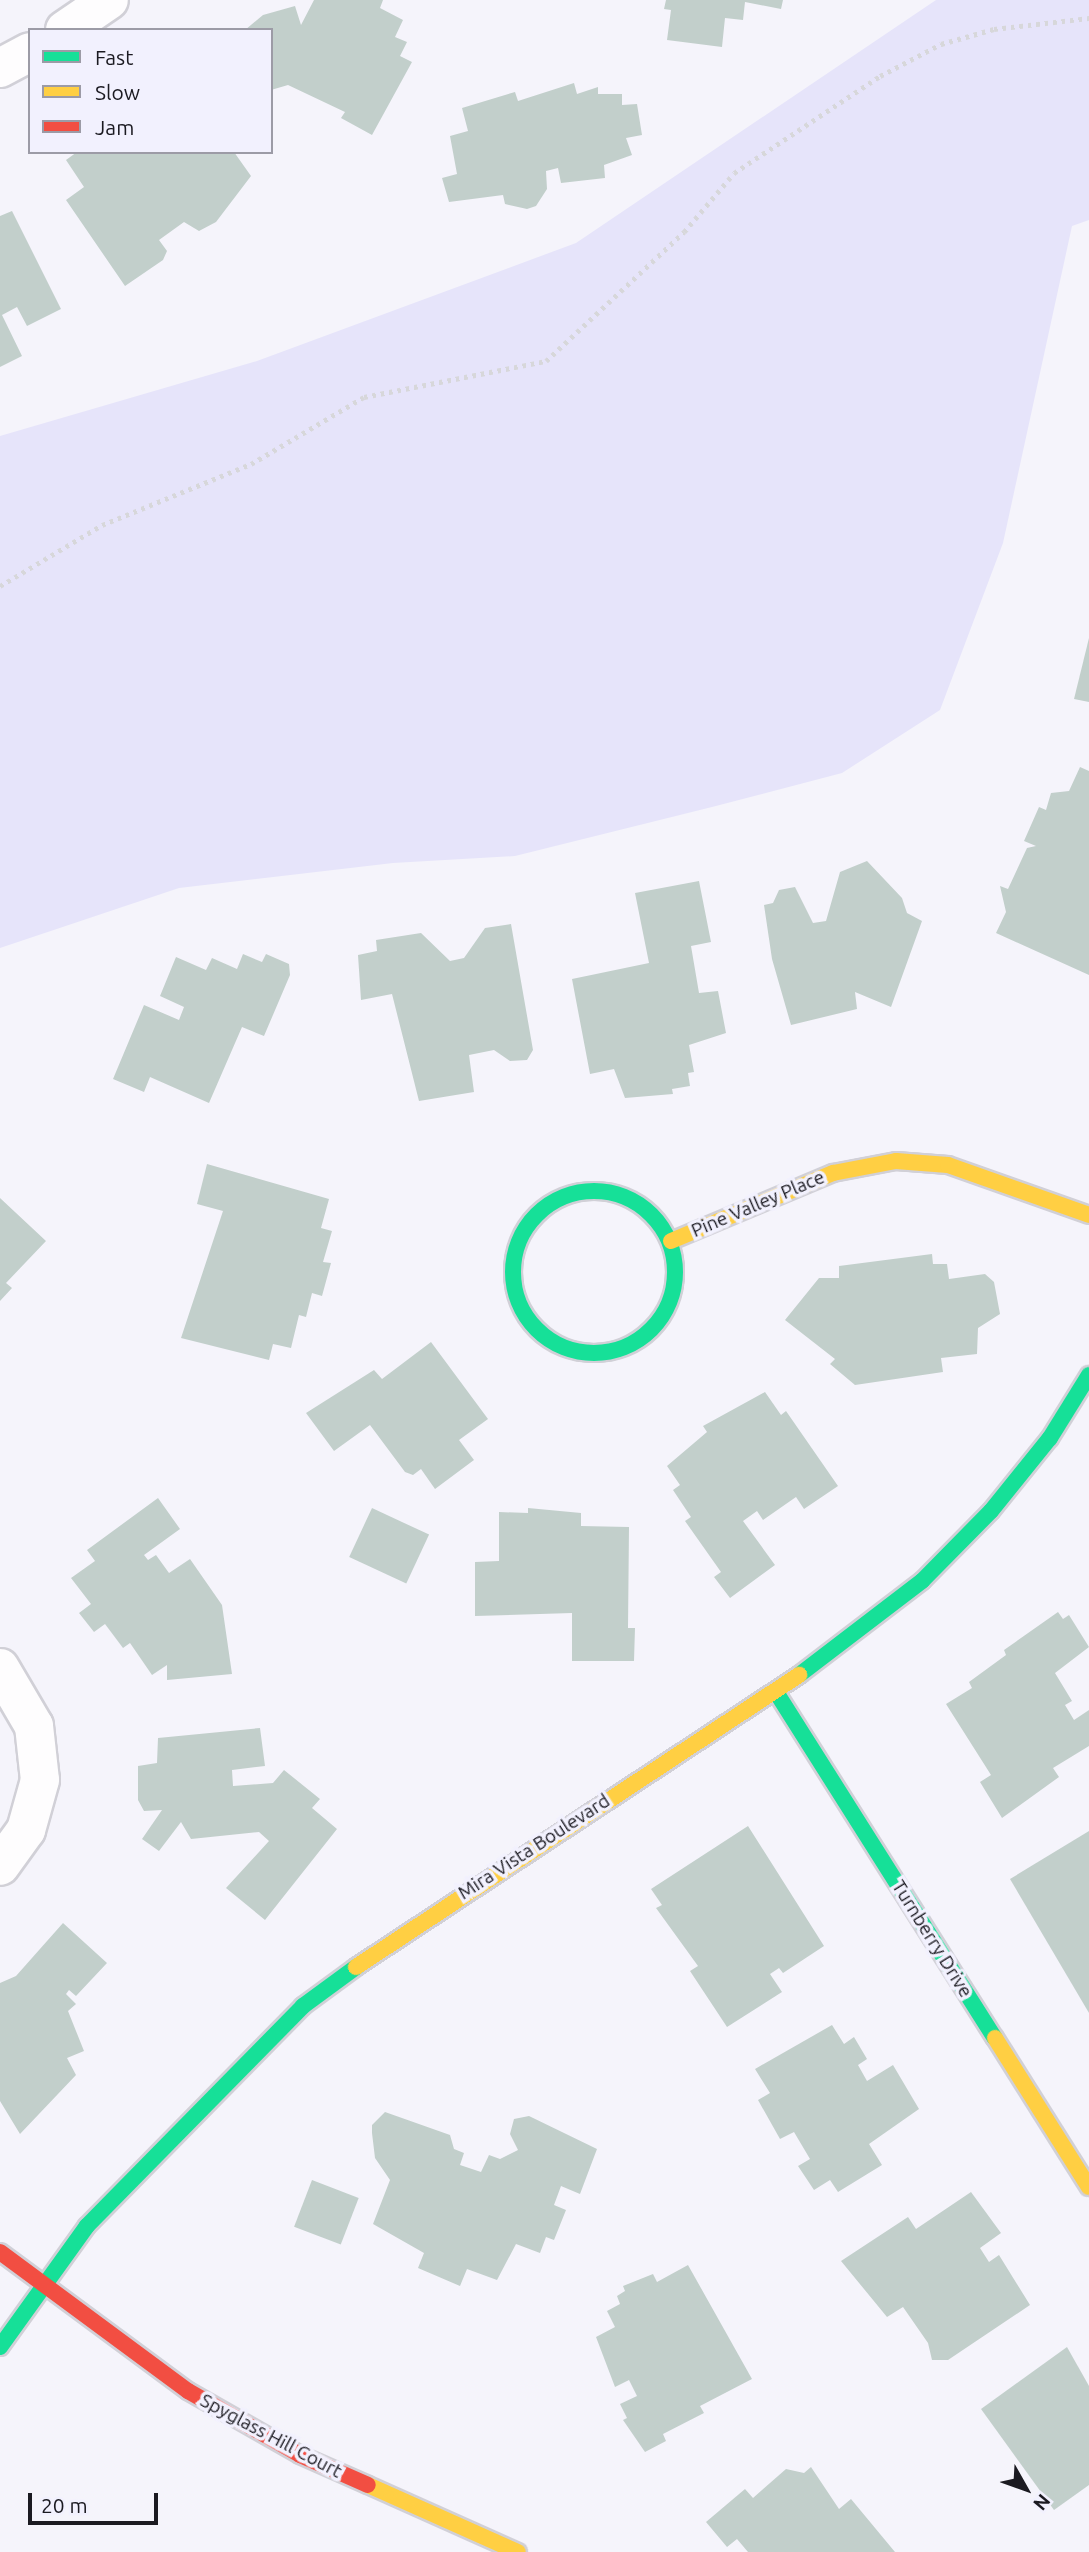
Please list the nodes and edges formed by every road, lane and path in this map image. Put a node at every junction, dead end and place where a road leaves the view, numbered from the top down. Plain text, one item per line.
1 (110, 0) edge
2 (1089, 18) edge
3 (68, 28) edge
4 (28, 53) edge
5 (0, 68) edge
6 (0, 586) edge
7 (1089, 1215) edge
8 (671, 1241) junction
9 (1089, 1375) edge
10 (0, 1668) edge
11 (776, 1692) junction
12 (0, 1866) edge
13 (1089, 2187) edge
14 (0, 2252) edge
15 (42, 2288) junction
16 (0, 2347) edge
17 (518, 2552) edge

1 - 3 street
2 - 6 path
4 - 5 street
7 - 8 street, Pine Valley Place
8 - 8 street, Pine Valley Place
9 - 11 street, Mira Vista Boulevard
10 - 12 street
11 - 13 street, Turnberry Drive
11 - 15 street, Mira Vista Boulevard
14 - 15 street, Spyglass Hill Court
15 - 16 street, Mira Vista Boulevard
15 - 17 street, Spyglass Hill Court

